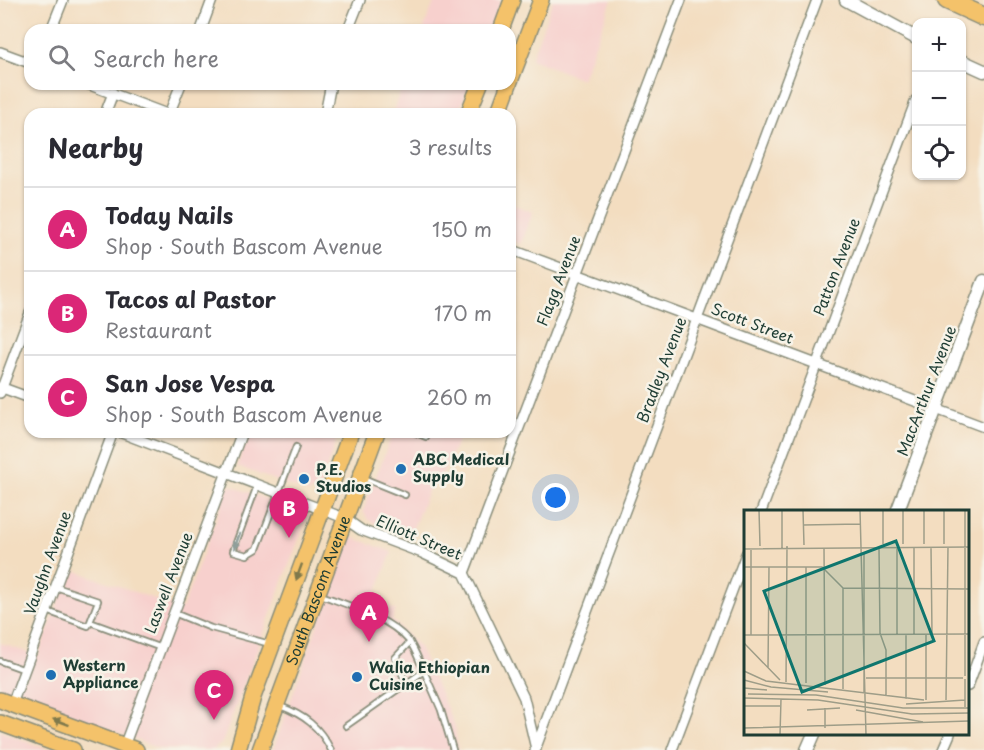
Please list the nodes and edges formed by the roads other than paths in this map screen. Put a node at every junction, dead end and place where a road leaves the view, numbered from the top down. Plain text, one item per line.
1 (63, 0) edge
2 (212, 0) edge
3 (360, 0) edge
4 (513, 0) edge
5 (681, 0) edge
6 (817, 0) edge
7 (846, 0) edge
8 (947, 0) edge
9 (539, 1) edge
10 (984, 17) edge
11 (53, 24) edge
12 (203, 24) edge
13 (350, 24) edge
14 (503, 24) edge
15 (912, 36) edge
16 (0, 53) edge
17 (24, 61) edge
18 (516, 63) edge
19 (966, 63) edge
20 (984, 71) edge
21 (104, 90) edge
22 (178, 90) edge
23 (330, 90) edge
24 (478, 90) edge
25 (506, 90) edge
26 (113, 93) junction
27 (107, 108) edge
28 (152, 108) edge
29 (171, 108) edge
30 (327, 108) edge
31 (470, 108) edge
32 (500, 108) edge
33 (912, 111) edge
34 (516, 251) edge
35 (577, 274) junction
36 (984, 280) edge
37 (697, 320) junction
38 (24, 329) edge
39 (816, 364) junction
40 (1, 389) edge
41 (24, 396) edge
42 (936, 409) junction
43 (984, 427) edge
44 (516, 435) edge
45 (111, 438) edge
46 (134, 438) edge
47 (240, 438) edge
48 (349, 438) edge
49 (375, 438) edge
50 (515, 438) edge
51 (296, 447) dead end
52 (227, 474) junction
53 (360, 477) junction
54 (257, 486) junction
55 (278, 494) junction
56 (405, 495) dead end
57 (322, 510) junction
58 (762, 510) edge
59 (898, 510) edge
60 (344, 518) junction
61 (744, 559) edge
62 (464, 573) junction
63 (56, 586) junction
64 (316, 594) junction
65 (47, 611) junction
66 (174, 613) junction
67 (90, 622) junction
68 (410, 642) junction
69 (984, 642) edge
70 (272, 645) junction
71 (161, 648) junction
72 (0, 661) edge
73 (25, 670) junction
74 (424, 671) junction
75 (406, 683) junction
76 (969, 683) edge
77 (4, 704) edge
78 (276, 705) junction
79 (0, 723) edge
80 (346, 726) dead end
81 (244, 732) junction
82 (814, 735) edge
83 (950, 735) edge
84 (263, 746) edge
85 (130, 748) edge
86 (73, 750) edge
87 (228, 750) edge
88 (238, 750) edge
89 (331, 750) edge
90 (453, 750) edge
91 (536, 750) edge
92 (672, 750) edge
93 (807, 750) edge
94 (943, 750) edge

1 - 11 street
2 - 12 street
3 - 13 street
4 - 14 main road
5 - 35 street, Flagg Avenue
6 - 37 street, Bradley Avenue
7 - 15 street
8 - 10 highway
9 - 18 main road
16 - 17 street
19 - 20 street
21 - 26 street
22 - 29 street
23 - 30 street
24 - 31 main road
25 - 32 main road
26 - 27 street
26 - 28 street
33 - 39 street, Patton Avenue
34 - 35 street, Scott Street
35 - 37 street, Scott Street
35 - 44 street, Flagg Avenue
36 - 42 street, MacArthur Avenue
37 - 39 street, Scott Street
37 - 91 street, Bradley Avenue
38 - 40 street
39 - 42 street, Scott Street
39 - 58 street, Patton Avenue
40 - 41 street
42 - 43 street, Scott Street
42 - 59 street, MacArthur Avenue
45 - 63 street, Vaughn Avenue
46 - 52 street, Elliott Street
47 - 52 street, Laswell Avenue
48 - 57 main road, South Bascom Avenue
49 - 53 main road, South Bascom Avenue
50 - 62 street, Flagg Avenue
51 - 55 lane
52 - 54 street, Elliott Street
52 - 66 street, Laswell Avenue
53 - 56 lane
53 - 60 main road, South Bascom Avenue
54 - 55 street, Elliott Street
54 -> 55 lane
55 - 57 street, Elliott Street
57 - 60 street, Elliott Street
57 -> 70 main road, South Bascom Avenue
60 - 62 street, Elliott Street
60 - 64 main road, South Bascom Avenue
61 - 92 street
62 - 91 street, Elliott Street
63 - 65 street, Vaughn Avenue
63 - 67 lane
64 - 68 lane
64 - 78 main road, South Bascom Avenue
65 - 67 lane
65 - 73 street, Vaughn Avenue
66 - 70 lane
66 - 71 street, Laswell Avenue
67 - 71 lane
68 - 74 lane
68 - 75 lane
69 - 76 street
70 - 81 main road, South Bascom Avenue
71 - 85 street, Laswell Avenue
72 - 73 lane
73 - 77 street, Vaughn Avenue
74 - 75 lane
74 - 90 lane
75 - 80 lane
85 -> 77 main road
78 - 84 main road, South Bascom Avenue
78 - 89 lane
79 - 86 main road
81 - 87 main road
81 - 88 main road, South Bascom Avenue
82 - 93 street
83 - 94 street

